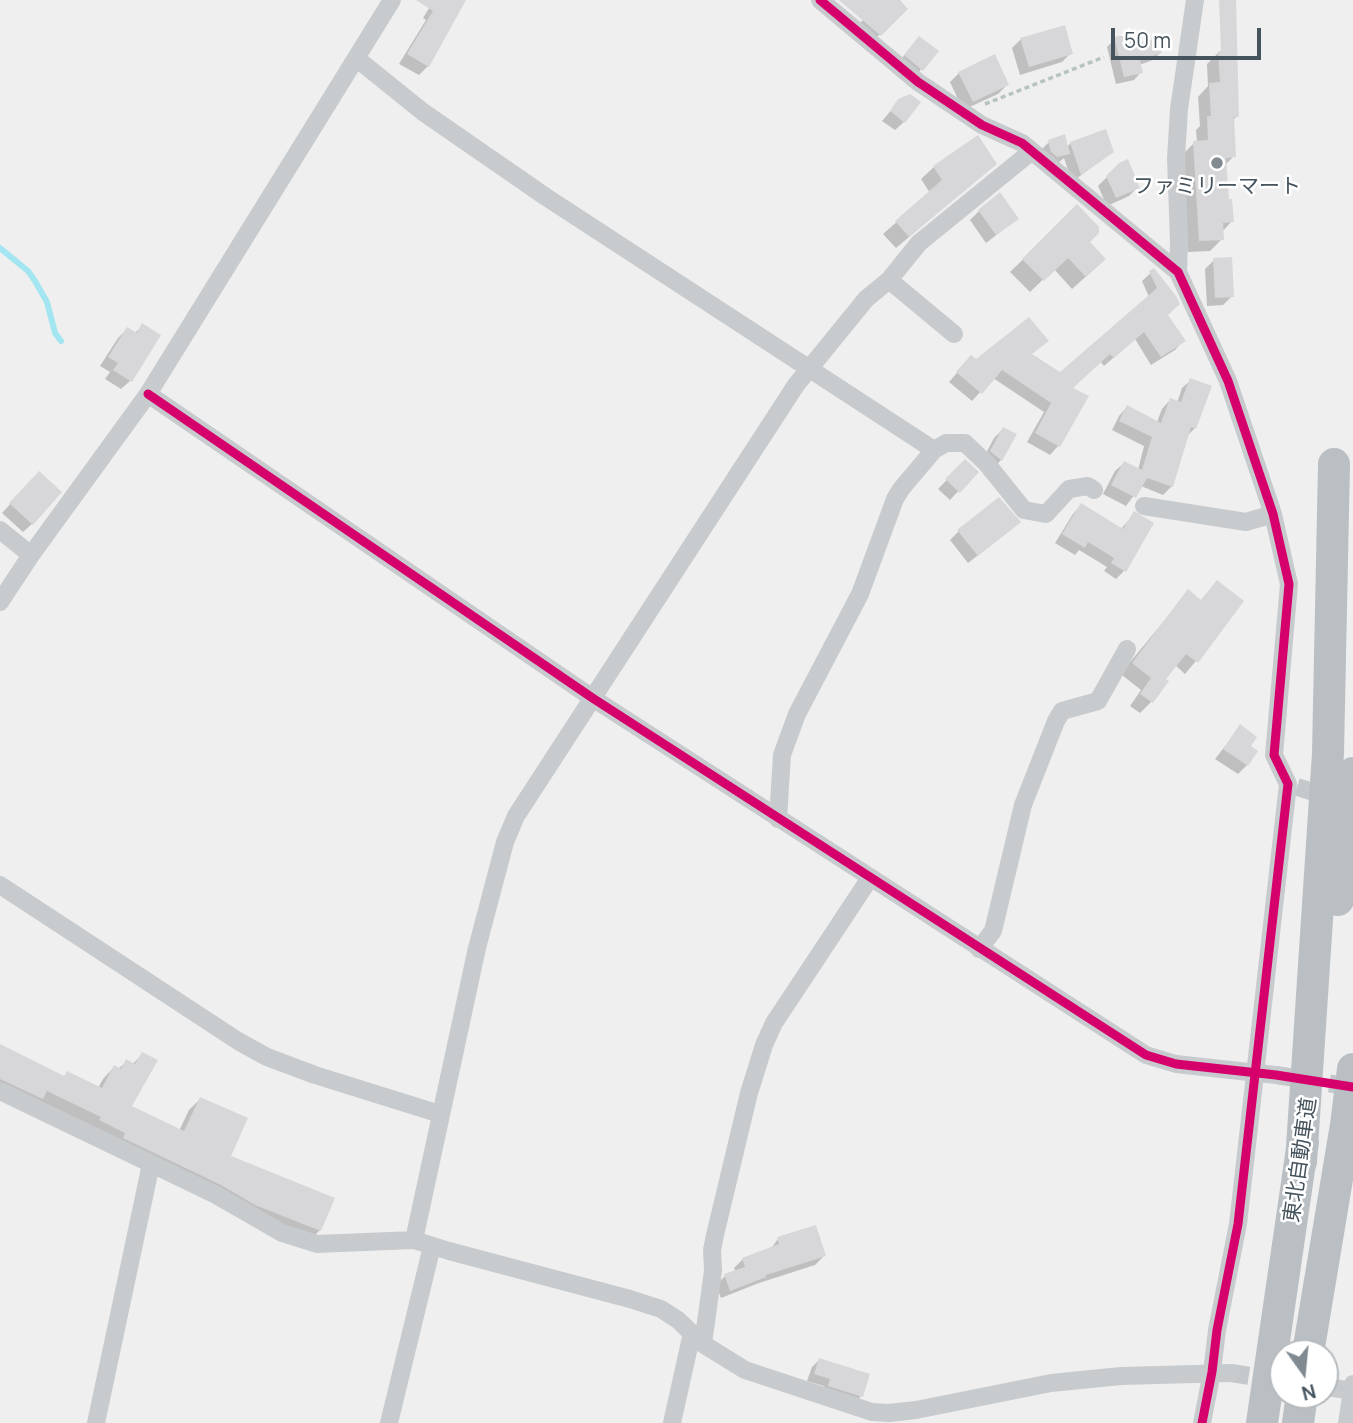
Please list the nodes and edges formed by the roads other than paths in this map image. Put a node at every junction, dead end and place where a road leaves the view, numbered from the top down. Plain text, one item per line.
1 (392, 0) edge
2 (820, 0) edge
3 (1195, 0) edge
4 (356, 58) junction
5 (1032, 151) junction
6 (1178, 272) junction
7 (889, 280) junction
8 (954, 334) dead end
9 (808, 370) junction
10 (148, 394) junction
11 (934, 450) junction
12 (1334, 464) dead end
13 (1094, 490) dead end
14 (1144, 506) dead end
15 (1273, 514) junction
16 (0, 530) edge
17 (31, 555) junction
18 (0, 602) edge
19 (1127, 649) dead end
20 (594, 699) junction
21 (1353, 773) edge
22 (778, 819) junction
23 (870, 878) junction
24 (0, 885) edge
25 (979, 950) junction
26 (1353, 1069) edge
27 (1256, 1073) junction
28 (1276, 1075) tunnel mouth
29 (0, 1091) edge
30 (1353, 1092) edge
31 (440, 1114) junction
32 (1346, 1125) junction
33 (1301, 1162) junction
34 (151, 1164) junction
35 (414, 1240) junction
36 (432, 1246) junction
37 (697, 1338) junction
38 (1310, 1339) edge
39 (1212, 1372) junction
40 (1231, 1373) tunnel mouth
41 (1353, 1389) edge
42 (96, 1423) edge
43 (389, 1423) edge
44 (672, 1423) edge
45 (1202, 1423) edge
46 (1262, 1423) edge
47 (1347, 1423) edge

1 - 4 street
2 - 5 street
3 - 6 street
4 - 9 street
4 - 10 street
5 - 6 street
5 - 7 street
6 - 15 street
7 - 8 street
7 - 9 street
9 - 11 street
9 - 20 street
10 - 17 street
10 - 20 street
11 - 13 street
11 - 22 street
12 - 33 highway
14 - 15 street
15 - 27 street
16 - 17 street
17 - 18 street
19 - 25 street
20 - 22 street
20 - 31 street
21 - 33 highway, 東北自動車道
22 - 23 street
23 - 25 street
23 - 37 street
24 - 31 street
25 - 27 street
26 - 32 highway, 東北自動車道
27 - 28 street
27 - 39 street
29 - 34 street
30 - 32 highway
31 - 35 street
32 - 38 highway, 東北自動車道
33 - 46 highway, 東北自動車道
34 - 35 street
34 - 42 street
35 - 36 street
36 - 37 street
36 - 43 street
37 - 39 street
37 - 44 street
39 - 40 street
39 - 45 street
41 - 47 street

